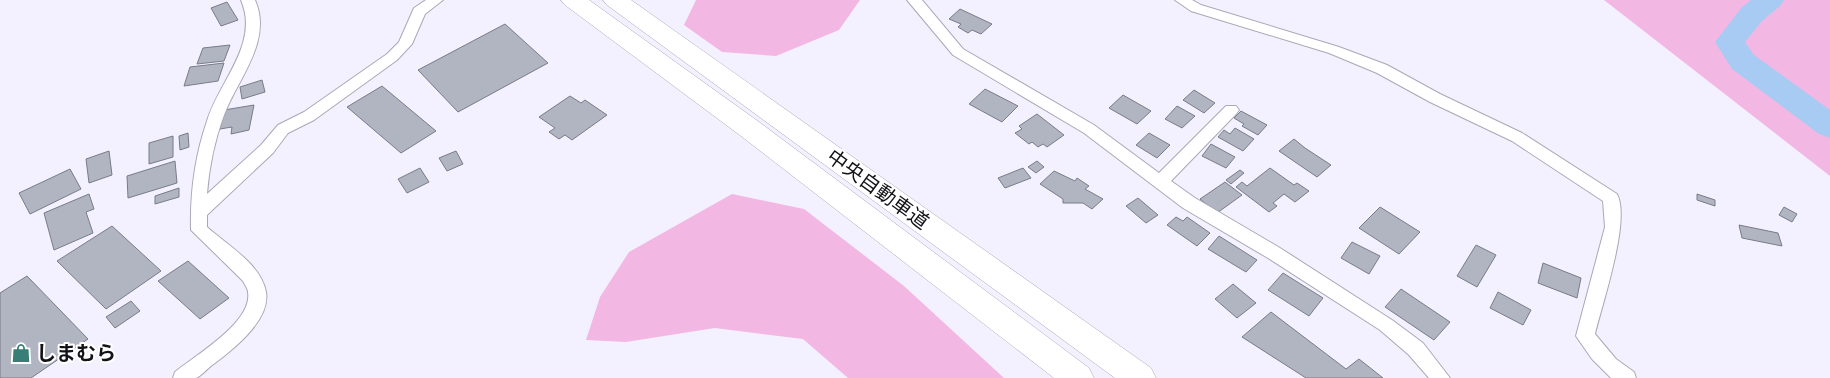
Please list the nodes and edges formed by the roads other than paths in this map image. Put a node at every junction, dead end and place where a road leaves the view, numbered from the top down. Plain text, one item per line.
1 (248, 0) edge
2 (436, 0) edge
3 (573, 0) edge
4 (615, 0) edge
5 (914, 0) edge
6 (1182, 0) edge
7 (1231, 110) dead end
8 (1160, 182) junction
9 (199, 212) junction
10 (182, 378) edge
11 (1078, 378) edge
12 (1140, 378) edge
13 (1441, 378) edge
14 (1627, 378) edge

1 - 9 street
2 - 9 street
3 - 11 highway, 中央自動車道
4 - 12 highway, 中央自動車道
5 - 8 street
6 - 14 street
7 - 8 street
8 - 13 street
9 - 10 street

